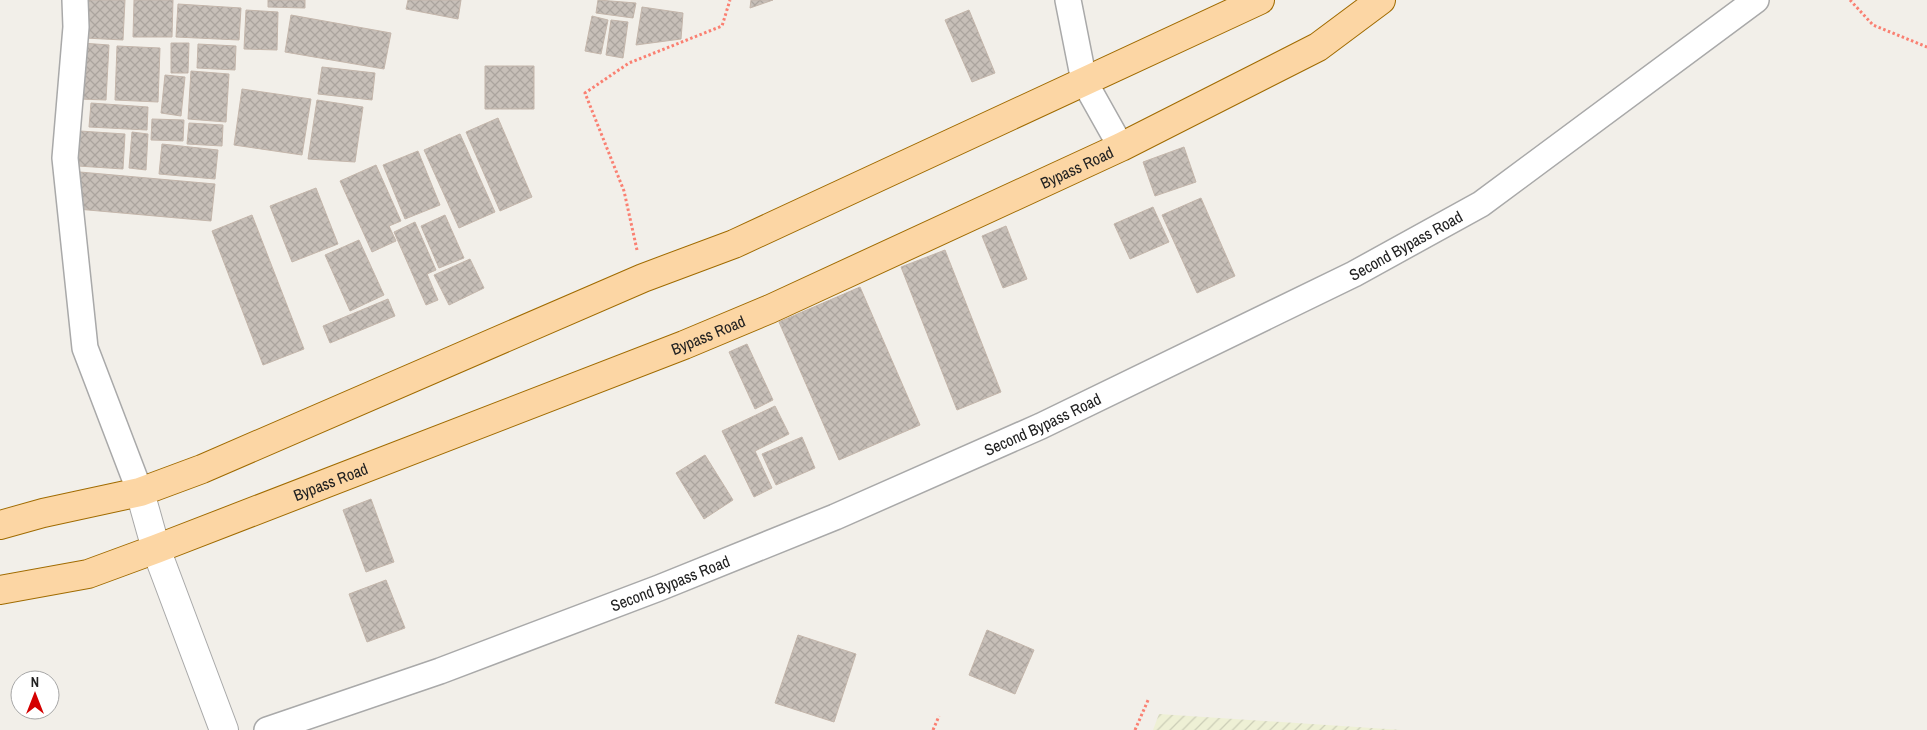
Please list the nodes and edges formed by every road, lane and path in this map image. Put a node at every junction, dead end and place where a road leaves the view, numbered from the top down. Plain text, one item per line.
1 (75, 0) edge
2 (730, 0) edge
3 (1068, 0) edge
4 (1260, 0) edge
5 (1381, 0) edge
6 (1756, 0) edge
7 (1850, 0) edge
8 (1927, 47) edge
9 (1084, 81) junction
10 (1121, 147) junction
11 (643, 278) junction
12 (140, 492) junction
13 (0, 525) edge
14 (156, 549) junction
15 (0, 590) edge
16 (1149, 698) dead end
17 (939, 716) dead end
18 (224, 730) edge
19 (267, 730) edge
20 (933, 730) edge
21 (1135, 730) edge

1 - 12 street
2 - 11 path
3 - 9 street
4 - 9 main road
5 - 10 main road, Bypass Road
6 - 19 street, Second Bypass Road
7 - 8 path
9 - 10 street
9 - 11 main road
10 - 14 main road, Bypass Road
11 - 12 main road
12 - 13 main road
12 - 14 street
14 - 15 main road, Bypass Road
14 - 18 street
16 - 21 path
17 - 20 path

